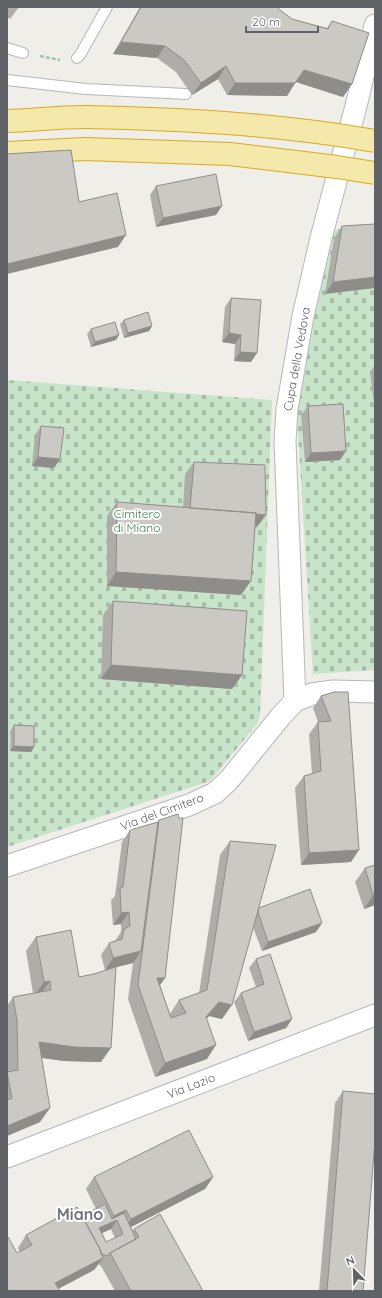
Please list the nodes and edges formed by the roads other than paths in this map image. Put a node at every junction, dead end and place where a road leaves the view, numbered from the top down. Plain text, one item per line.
1 (107, 7) edge
2 (375, 25) edge
3 (7, 48) edge
4 (23, 53) road end
5 (76, 58) road end
6 (7, 80) edge
7 (186, 94) dead end
8 (7, 121) edge
9 (375, 140) edge
10 (7, 152) edge
11 (375, 173) edge
12 (375, 692) edge
13 (295, 700) junction
14 (7, 866) edge
15 (375, 1015) edge
16 (7, 1157) edge

1 - 5 lane
2 - 13 street, Cupa della Vedova
3 - 4 lane
6 - 7 lane
8 - 9 highway, bridge
10 - 11 highway, bridge
12 - 13 street
13 - 14 street, Via del Cimitero
15 - 16 street, Via Lazio

